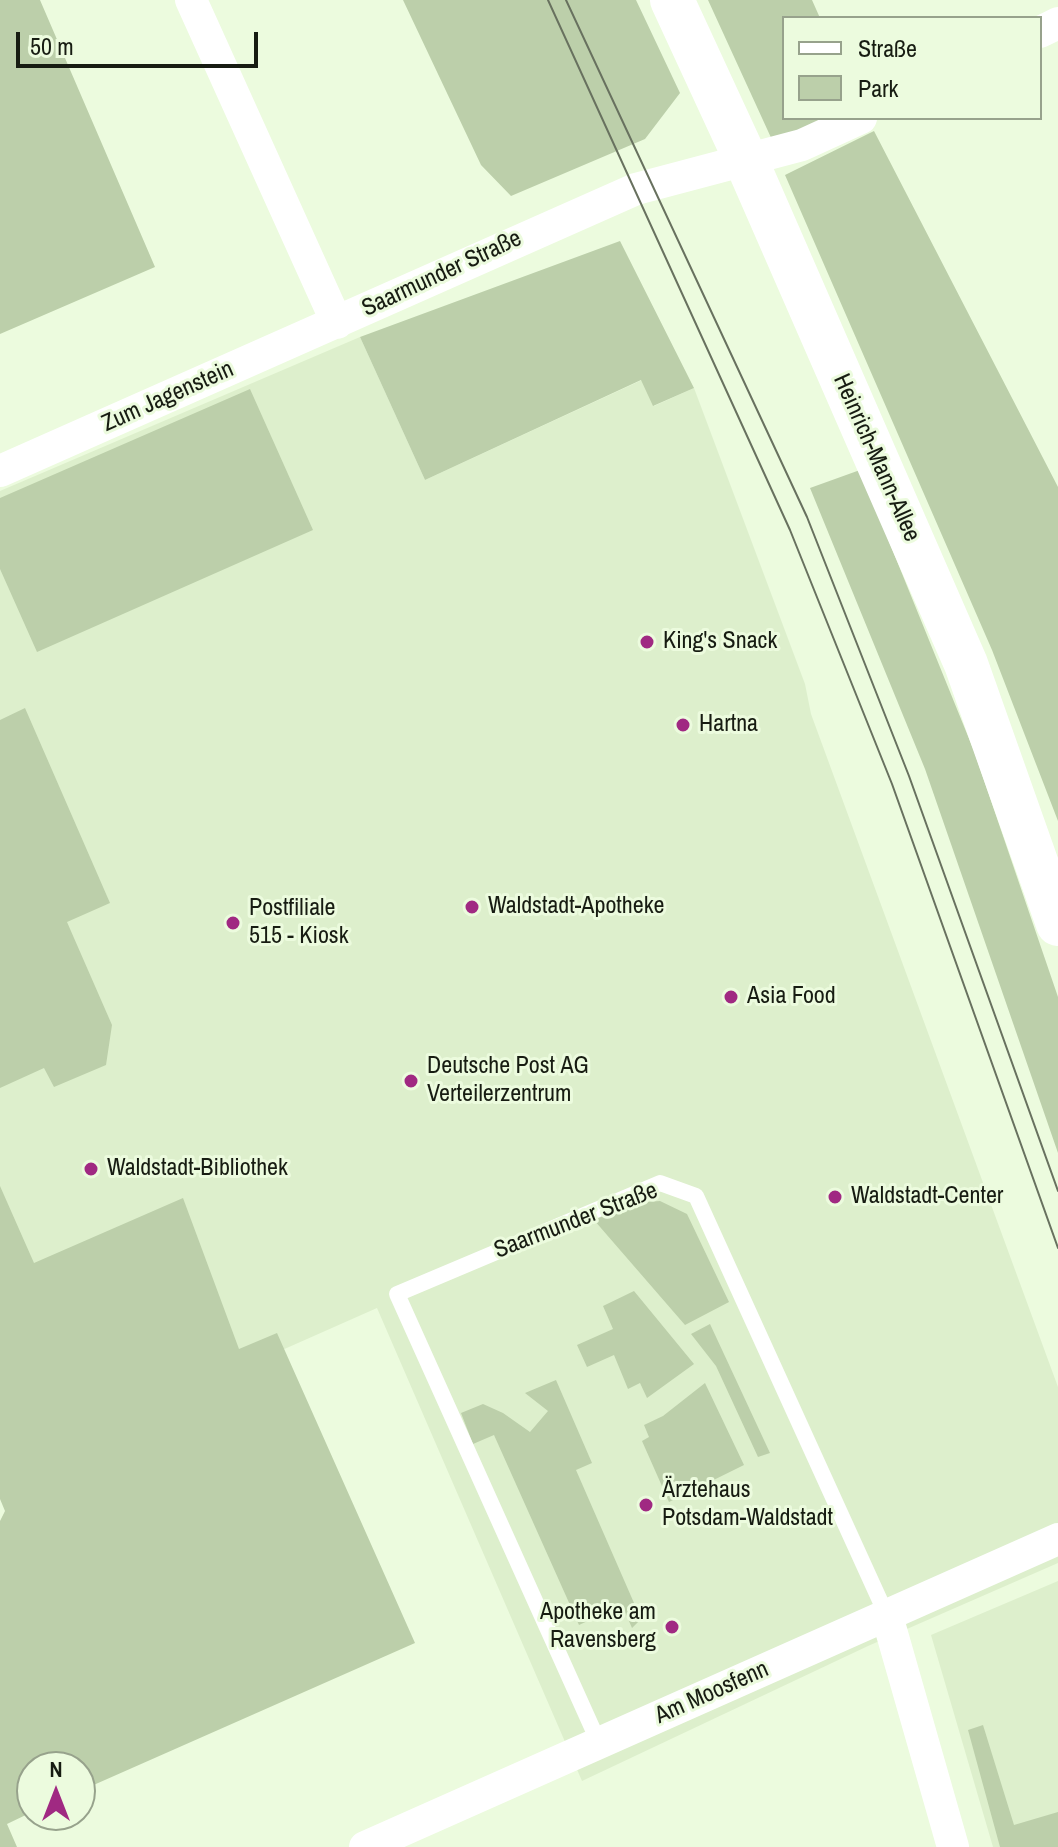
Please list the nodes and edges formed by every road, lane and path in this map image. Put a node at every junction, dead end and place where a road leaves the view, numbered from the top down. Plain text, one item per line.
1 (191, 0) edge
2 (672, 0) edge
3 (857, 120) edge
4 (745, 158) junction
5 (337, 323) junction
6 (0, 471) edge
7 (1058, 924) edge
8 (1058, 1539) edge
9 (887, 1616) junction
10 (599, 1743) junction
11 (365, 1847) edge
12 (953, 1847) edge

1 - 5 street, Saarmunder Straße
2 - 4 main road, Heinrich-Mann-Allee
3 - 4 street, Saarmunder Straße
4 - 5 street, Saarmunder Straße
4 - 7 main road, Heinrich-Mann-Allee
5 - 6 street, Zum Jagenstein
8 - 9 street, Am Moosfenn
9 - 10 street, Am Moosfenn
9 - 10 lane, Saarmunder Straße
9 - 12 street, Saarmunder Straße
10 - 11 street, Am Moosfenn

